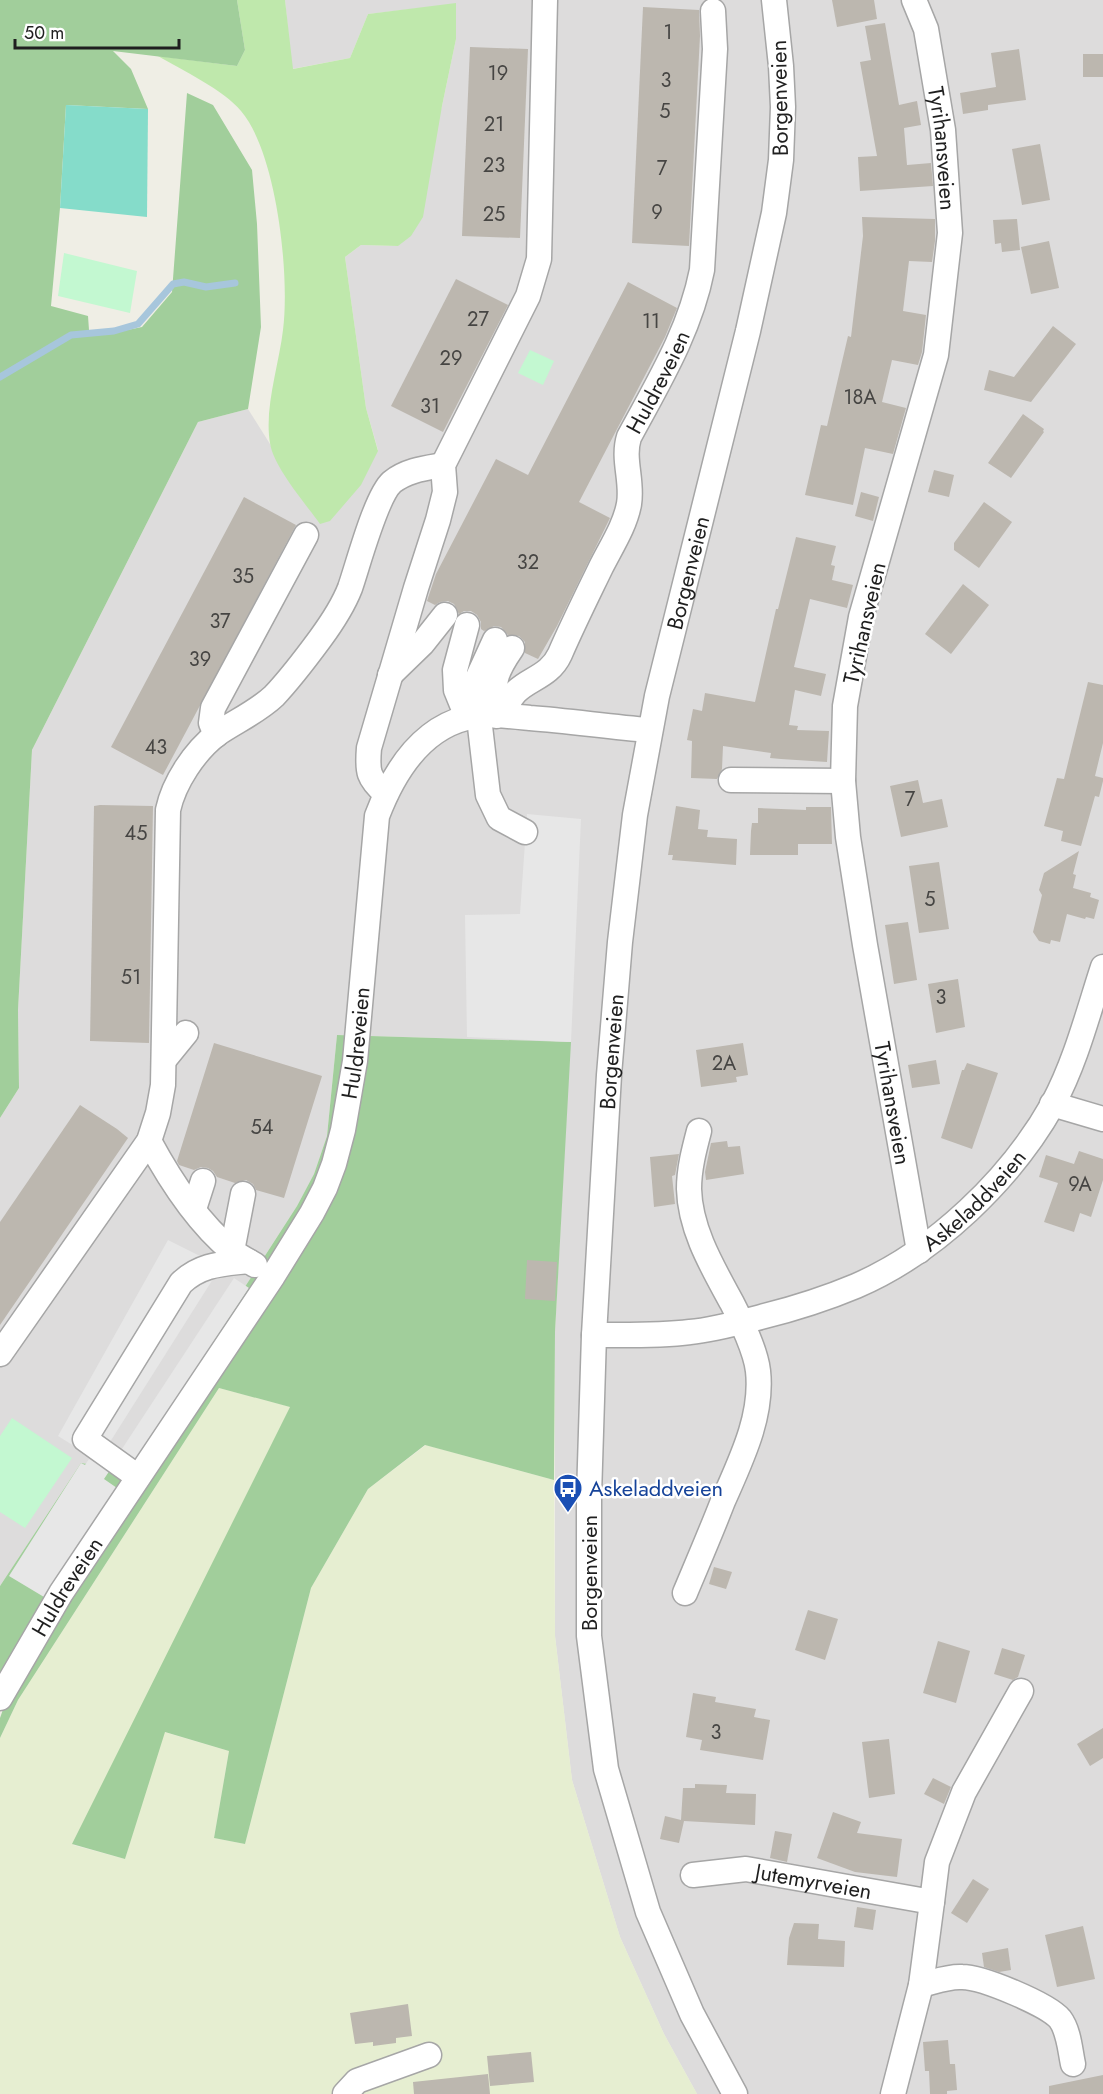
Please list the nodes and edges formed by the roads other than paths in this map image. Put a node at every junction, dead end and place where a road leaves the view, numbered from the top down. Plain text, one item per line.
1 (545, 0) edge
2 (774, 0) edge
3 (914, 0) edge
4 (713, 11) dead end
5 (443, 465) junction
6 (306, 535) dead end
7 (446, 615) dead end
8 (467, 626) dead end
9 (504, 644) dead end
10 (390, 675) junction
11 (487, 716) junction
12 (650, 730) junction
13 (216, 735) junction
14 (731, 780) dead end
15 (843, 780) junction
16 (386, 794) junction
17 (525, 832) dead end
18 (1103, 968) edge
19 (186, 1033) dead end
20 (164, 1060) junction
21 (1052, 1104) junction
22 (1103, 1119) edge
23 (699, 1131) dead end
24 (149, 1141) junction
25 (202, 1181) dead end
26 (243, 1194) dead end
27 (194, 1209) junction
28 (919, 1251) junction
29 (240, 1256) junction
30 (273, 1276) junction
31 (741, 1322) junction
32 (594, 1335) junction
33 (0, 1354) edge
34 (138, 1477) junction
35 (685, 1593) dead end
36 (1022, 1691) dead end
37 (0, 1698) edge
38 (693, 1875) dead end
39 (932, 1902) junction
40 (921, 1985) junction
41 (429, 2055) dead end
42 (1073, 2064) dead end
43 (345, 2094) edge
44 (735, 2094) edge
45 (893, 2094) edge

1 - 5 street
2 - 12 street, Borgenveien
3 - 15 street, Tyrihansveien
4 - 11 street, Huldreveien
5 - 10 street
5 - 13 street
6 - 13 street
7 - 10 street
8 - 11 street
9 - 11 street
10 - 16 street
11 - 12 street
11 - 16 street, Huldreveien
11 - 17 street
12 - 32 street, Borgenveien
13 - 20 street
14 - 15 street
15 - 28 street, Tyrihansveien
16 - 30 street, Huldreveien
18 - 21 street, Askeladdveien
19 - 20 street
20 - 24 street
21 - 22 street
21 - 28 street, Askeladdveien
23 - 31 street
24 - 27 street
24 - 33 street
25 - 27 street
26 - 29 street
27 - 29 street
28 - 31 street, Askeladdveien
29 - 30 street
29 - 34 street
30 - 34 street, Huldreveien
31 - 32 street, Askeladdveien
31 - 35 street
32 - 44 street, Borgenveien
34 - 37 street, Huldreveien
36 - 39 street
38 - 39 street, Jutemyrveien
39 - 40 street
40 - 42 street
40 - 45 street
41 - 43 street

